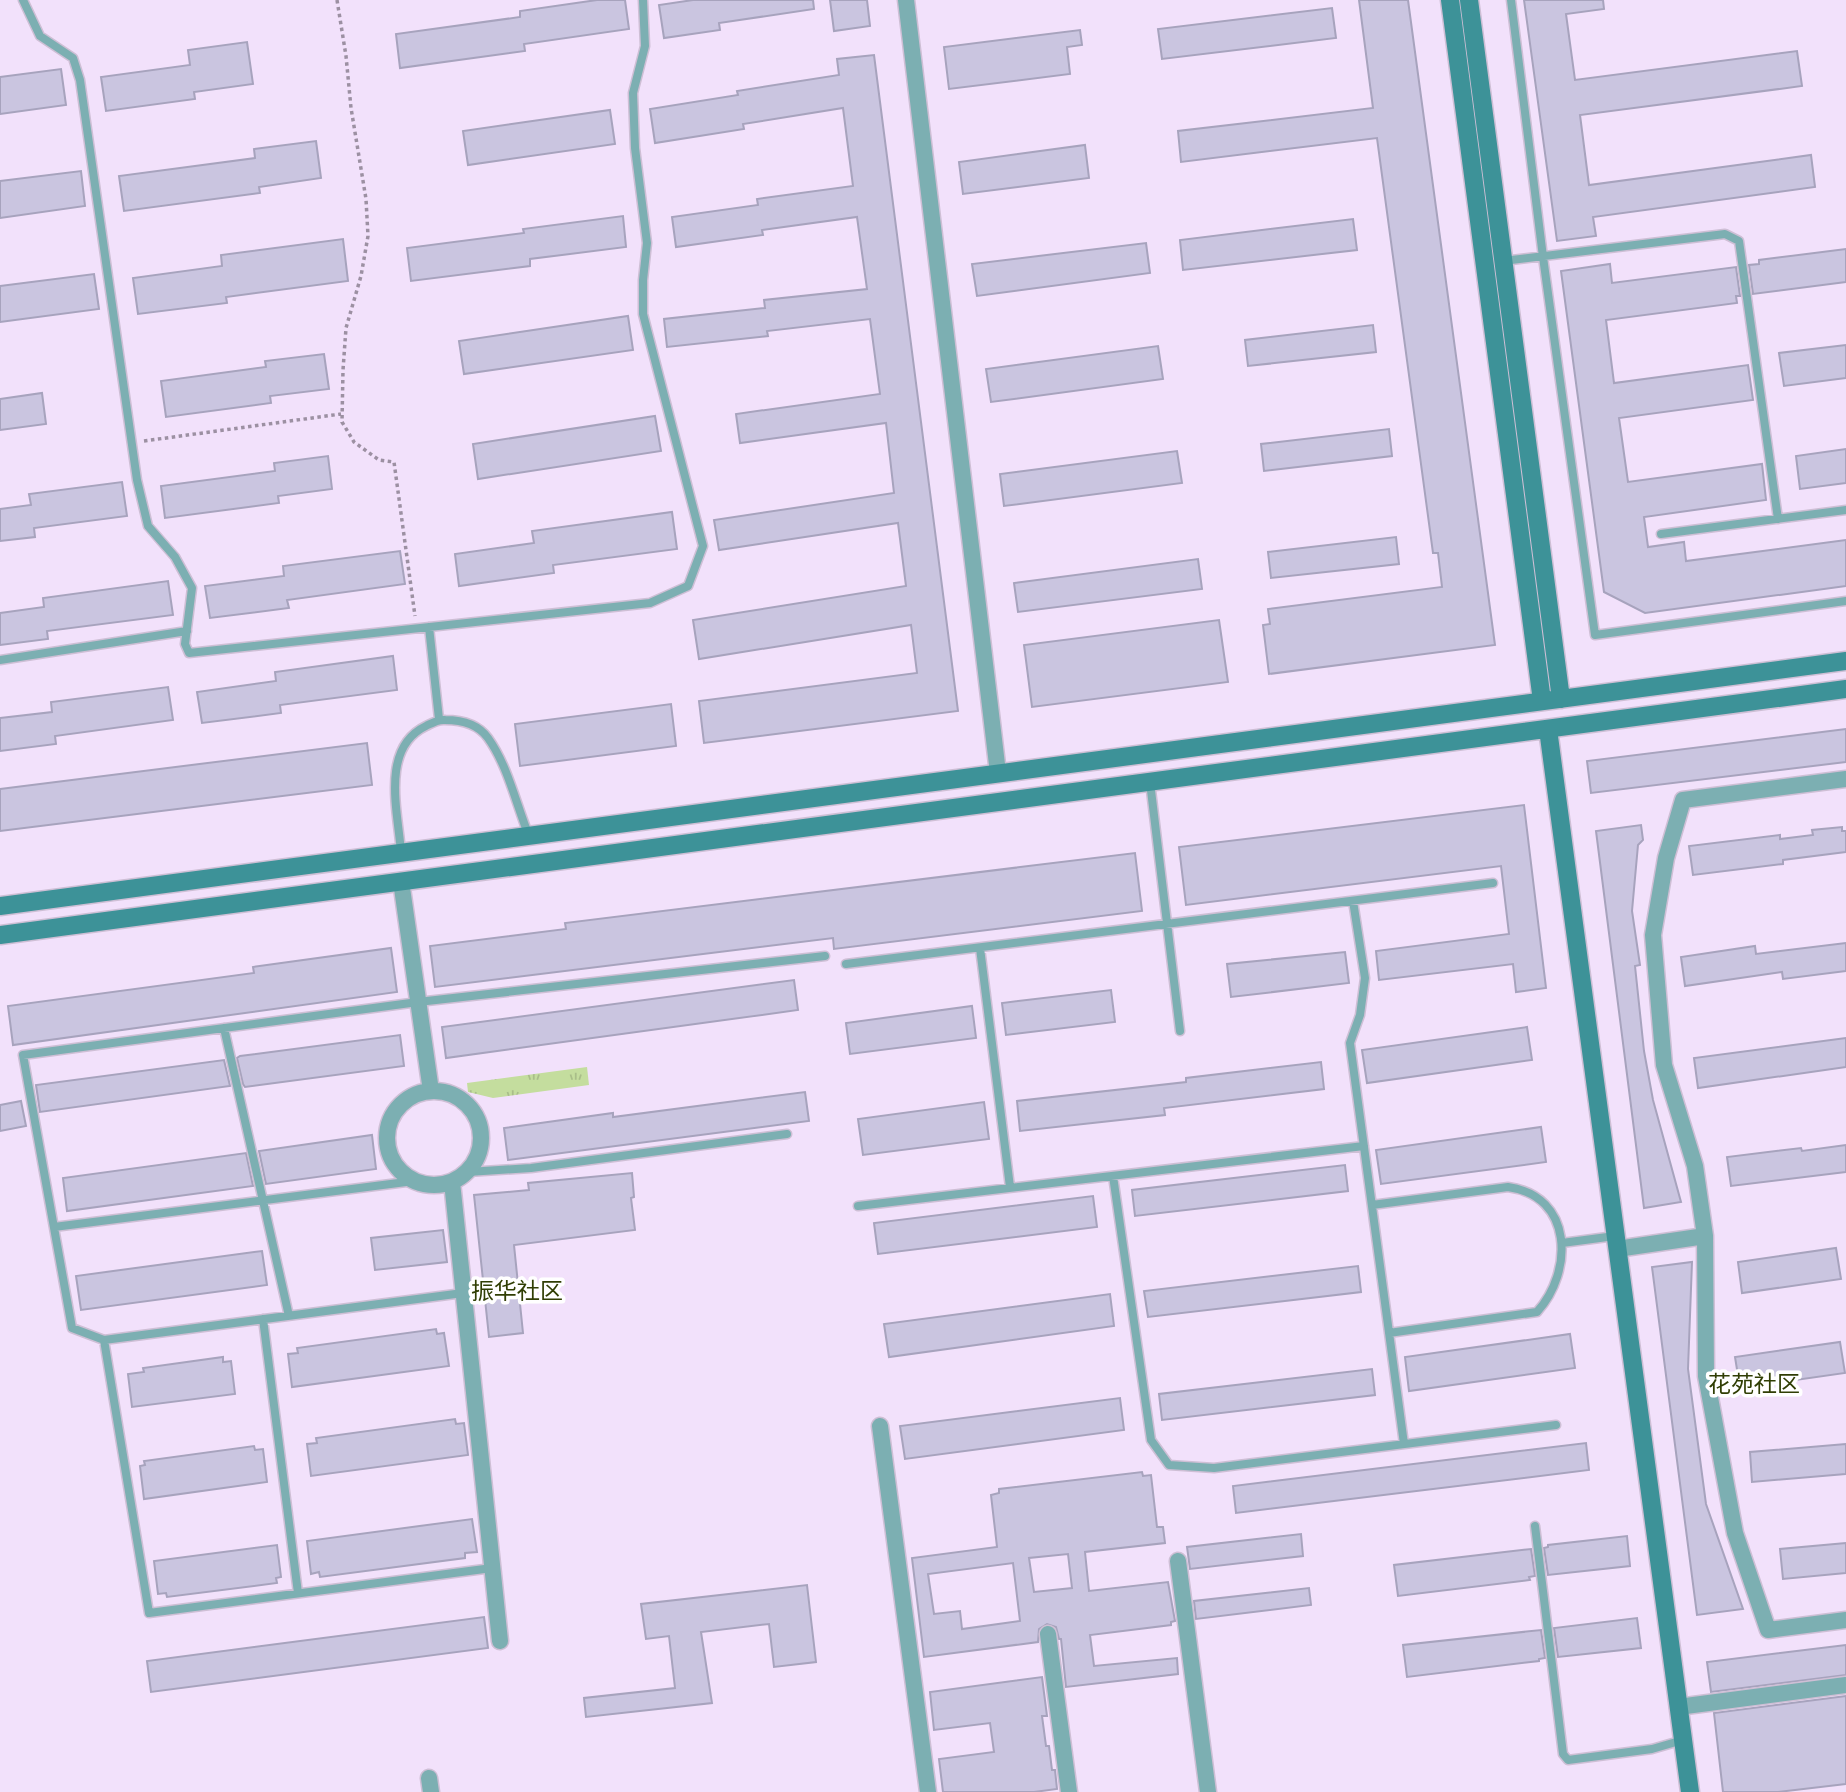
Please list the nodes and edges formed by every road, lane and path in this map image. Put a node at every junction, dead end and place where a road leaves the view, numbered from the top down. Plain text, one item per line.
1 (23, 0) edge
2 (337, 0) edge
3 (643, 0) edge
4 (906, 0) edge
5 (1450, 0) edge
6 (1469, 0) edge
7 (1511, 0) edge
8 (1543, 257) junction
9 (1503, 261) junction
10 (342, 414) junction
11 (132, 443) junction
12 (1846, 510) edge
13 (1778, 519) junction
14 (1661, 534) dead end
15 (1846, 601) edge
16 (429, 627) junction
17 (416, 628) junction
18 (187, 631) junction
19 (0, 660) edge
20 (1846, 661) edge
21 (1846, 689) edge
22 (1561, 699) junction
23 (1542, 701) junction
24 (439, 719) junction
25 (1548, 729) junction
26 (998, 773) junction
27 (1846, 779) edge
28 (1150, 782) junction
29 (529, 836) junction
30 (401, 853) junction
31 (401, 881) junction
32 (1493, 883) dead end
33 (1353, 901) junction
34 (0, 906) edge
35 (1167, 925) junction
36 (0, 934) edge
37 (980, 947) junction
38 (825, 956) dead end
39 (846, 964) dead end
40 (418, 1002) junction
41 (224, 1028) junction
42 (1180, 1031) dead end
43 (431, 1091) junction
44 (787, 1134) dead end
45 (1364, 1146) junction
46 (468, 1172) junction
47 (1112, 1176) junction
48 (414, 1181) junction
49 (452, 1182) junction
50 (1010, 1187) junction
51 (263, 1200) junction
52 (1371, 1205) junction
53 (858, 1206) dead end
54 (54, 1227) junction
55 (1705, 1236) junction
56 (1562, 1243) junction
57 (1616, 1243) junction
58 (463, 1293) junction
59 (289, 1316) junction
60 (263, 1319) junction
61 (1389, 1333) junction
62 (104, 1340) junction
63 (1556, 1425) dead end
64 (880, 1426) dead end
65 (1404, 1444) junction
66 (1535, 1526) dead end
67 (1178, 1561) dead end
68 (492, 1568) junction
69 (298, 1593) junction
70 (1846, 1620) edge
71 (1048, 1634) dead end
72 (500, 1641) dead end
73 (1846, 1685) edge
74 (1678, 1707) junction
75 (1683, 1740) junction
76 (928, 1792) edge
77 (1069, 1792) edge
78 (1208, 1792) edge
79 (1690, 1792) edge

1 - 11 lane
2 - 10 path
3 - 16 lane
4 - 26 street
5 - 23 main road
6 - 9 main road
7 - 8 lane
8 - 9 lane
8 - 13 lane
8 - 15 lane
9 - 22 main road
10 - 11 path
10 - 17 path
11 - 18 lane
12 - 13 lane
13 - 14 lane
16 - 17 lane
16 - 24 lane
17 - 18 lane
18 - 19 lane
20 - 22 main road
21 - 25 main road
22 - 23 main road
23 - 26 main road
24 - 29 lane
24 - 30 lane
25 - 28 main road
25 - 57 main road
26 - 29 main road
27 - 55 street
28 - 31 main road
28 - 35 lane
29 - 30 main road
30 - 34 main road
31 - 36 main road
31 - 40 street
32 - 33 lane
33 - 35 lane
33 - 45 lane
35 - 37 lane
35 - 42 lane
37 - 39 lane
37 - 50 lane
38 - 40 lane
40 - 41 lane
40 - 43 street
41 - 51 lane
41 - 54 lane
43 - 46 street
43 - 48 street
44 - 46 lane
45 - 47 lane
45 - 52 lane
46 - 49 street
47 - 50 lane
47 - 65 lane
48 - 49 street
48 - 51 lane
49 - 58 street
50 - 53 lane
51 - 54 lane
51 - 59 lane
52 - 56 lane
52 - 61 lane
54 - 62 lane
55 - 57 street
55 - 70 street
56 - 57 lane
56 - 61 lane
57 - 74 main road
58 - 59 lane
58 - 68 street
59 - 60 lane
60 - 62 lane
60 - 69 lane
61 - 65 lane
62 - 69 lane
63 - 65 lane
64 - 76 street
66 - 75 lane
67 - 78 street
68 - 69 lane
68 - 72 street
71 - 77 street
73 - 74 street
74 - 75 main road
75 - 79 main road

